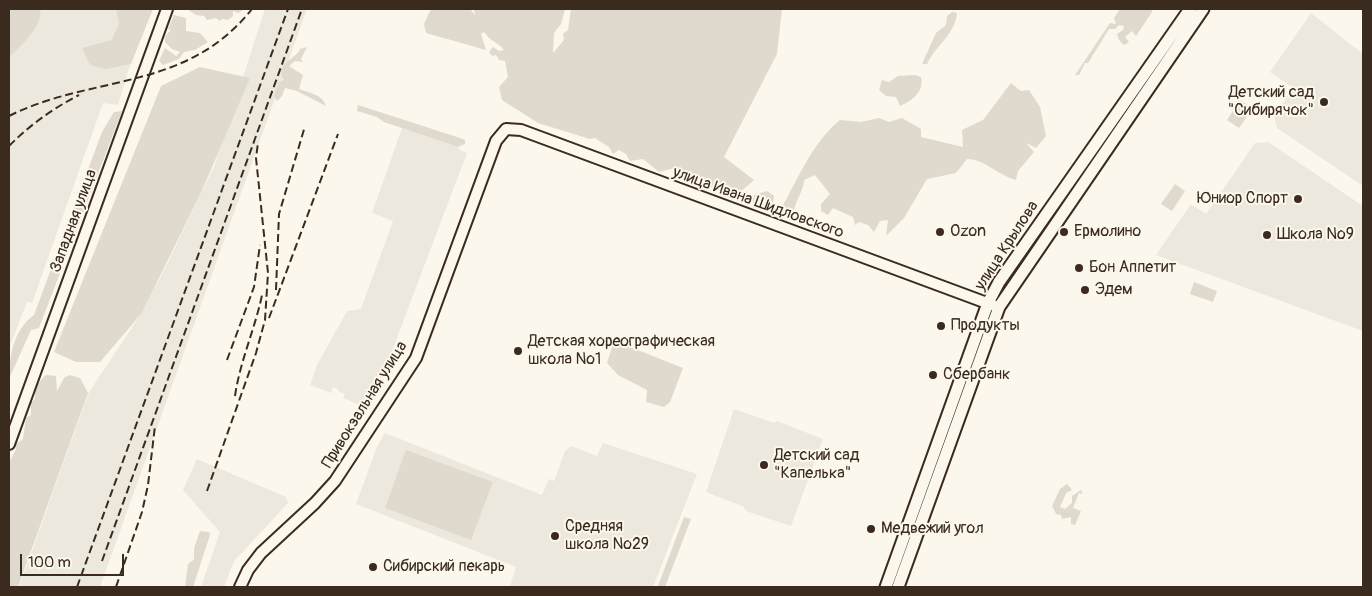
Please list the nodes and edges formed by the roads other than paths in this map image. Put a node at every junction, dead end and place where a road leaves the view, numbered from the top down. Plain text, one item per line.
1 (167, 9) edge
2 (1190, 9) edge
3 (1203, 9) edge
4 (506, 129) joint
5 (993, 305) junction
6 (9, 444) edge
7 (240, 587) edge
8 (886, 587) edge
9 (898, 587) edge

1 - 6 street, Западная улица
2 - 5 main road, улица Крылова
3 - 5 main road, улица Крылова
4 - 5 street, улица Ивана Шидловского
4 - 7 street, Привокзальная улица
5 - 8 main road, улица Крылова
5 - 9 main road, улица Крылова

